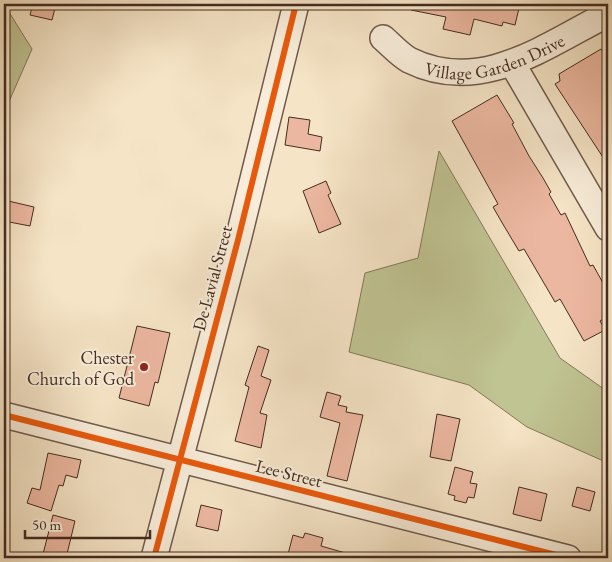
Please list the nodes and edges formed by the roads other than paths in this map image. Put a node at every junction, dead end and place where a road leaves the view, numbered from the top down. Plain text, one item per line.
1 (296, 4) edge
2 (608, 14) edge
3 (382, 38) dead end
4 (512, 63) junction
5 (608, 228) edge
6 (4, 415) edge
7 (179, 461) junction
8 (154, 558) edge
9 (568, 558) edge

1 - 7 street, De Lavial Street
2 - 4 street, Village Garden Drive
3 - 4 street, Village Garden Drive
4 - 5 street
6 - 7 street, Lee Street
7 - 8 street, De Lavial Street
7 - 9 street, Lee Street

